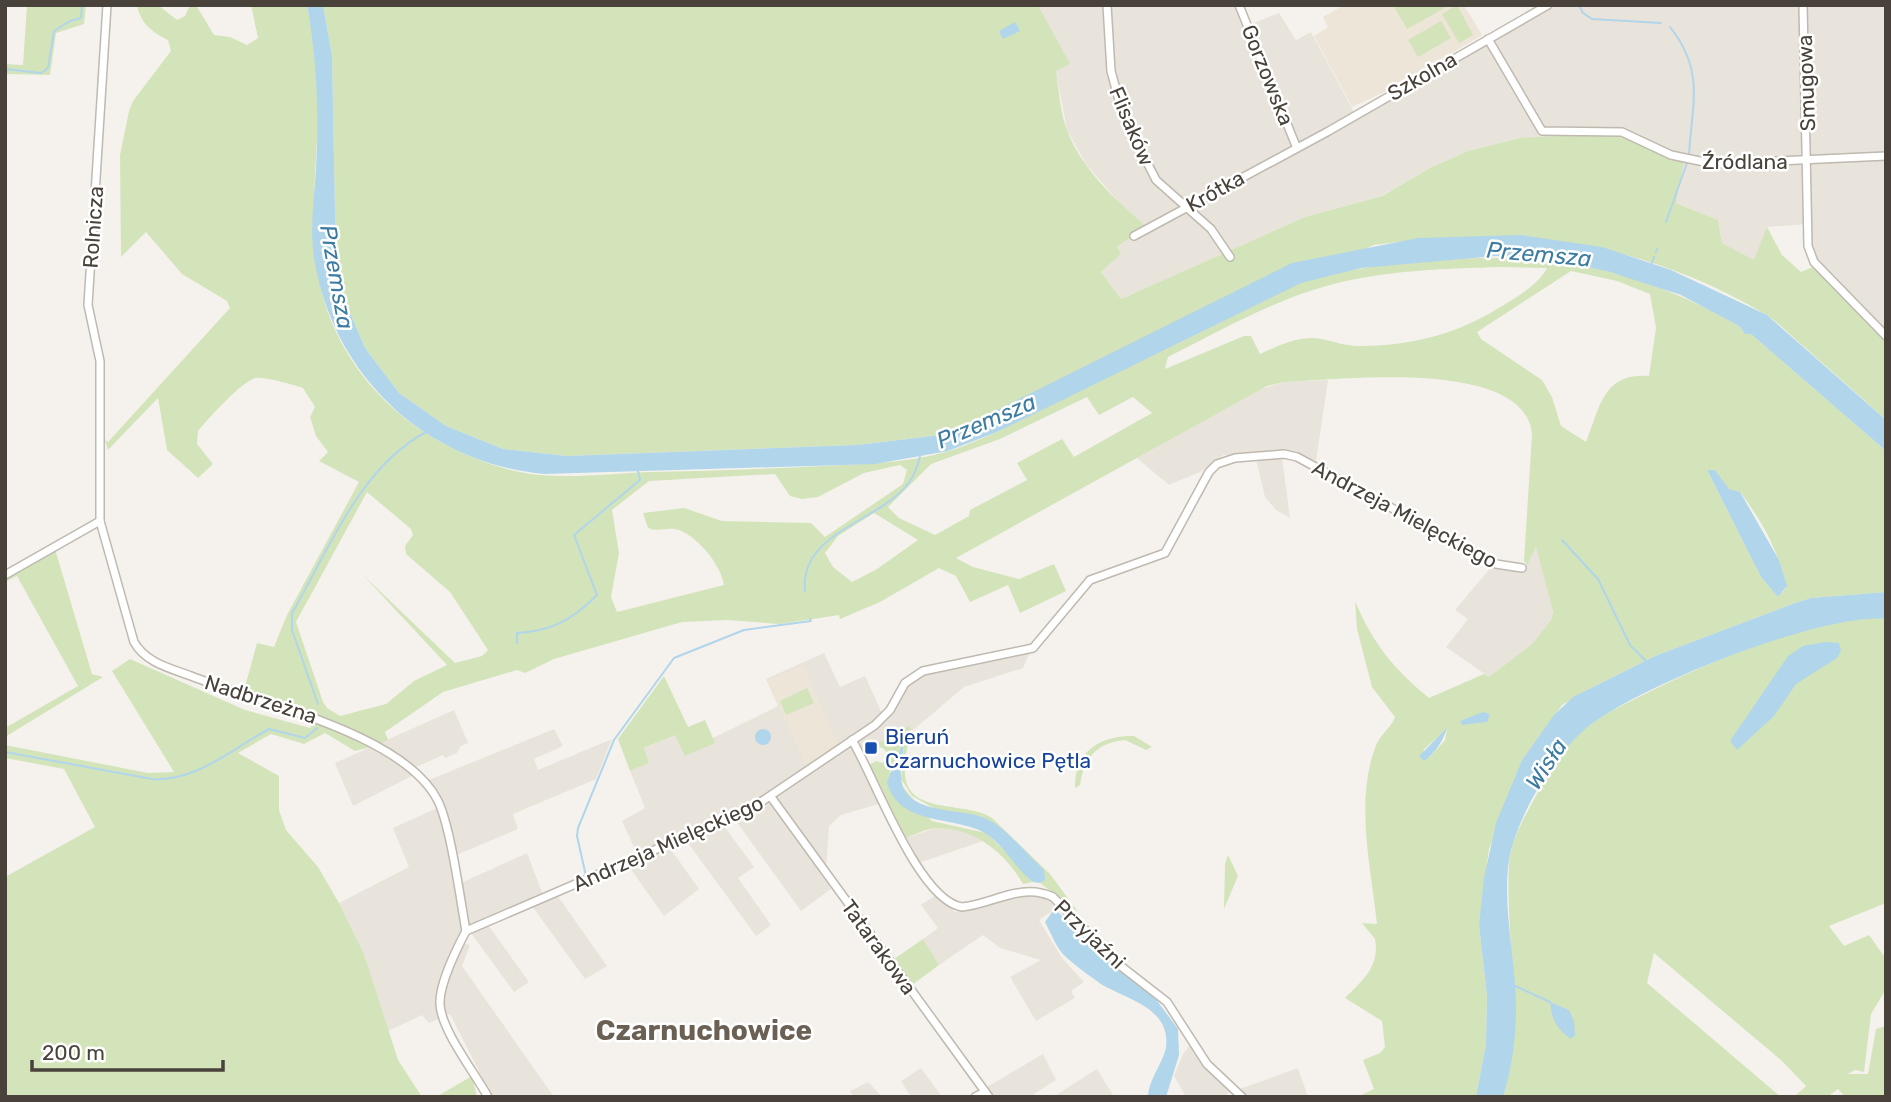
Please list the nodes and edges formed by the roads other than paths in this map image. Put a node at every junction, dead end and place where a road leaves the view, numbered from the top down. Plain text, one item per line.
1 (107, 5) edge
2 (1107, 5) edge
3 (1239, 5) edge
4 (1548, 5) edge
5 (1803, 5) edge
6 (1488, 38) junction
7 (1296, 146) junction
8 (1886, 156) edge
9 (1809, 161) junction
10 (1187, 206) junction
11 (1134, 236) dead end
12 (1230, 257) dead end
13 (1886, 335) edge
14 (99, 449) joint
15 (100, 521) junction
16 (1522, 568) dead end
17 (5, 575) edge
18 (852, 740) junction
19 (771, 797) junction
20 (466, 931) junction
21 (987, 1094) edge
22 (488, 1097) edge
23 (975, 1097) edge
24 (1242, 1097) edge

1 - 14 street, Rolnicza
2 - 10 street, Flisaków
3 - 7 street, Gorzowska
4 - 6 street, Szkolna
5 - 9 street, Smugowa
6 - 7 street, Szkolna
6 - 9 street, Źródlana
7 - 10 street, Krótka
8 - 9 street, Źródlana
9 - 13 street, Smugowa
10 - 11 street, Krótka
10 - 12 street, Flisaków
14 - 15 street, Nadbrzeżna
15 - 17 street
15 - 20 street, Nadbrzeżna
16 - 18 street, Andrzeja Mielęckiego
18 - 19 street, Andrzeja Mielęckiego
18 - 24 street, Przyjaźni
19 - 20 street, Andrzeja Mielęckiego
19 - 21 street, Tatarakowa
20 - 22 street
21 - 23 street

